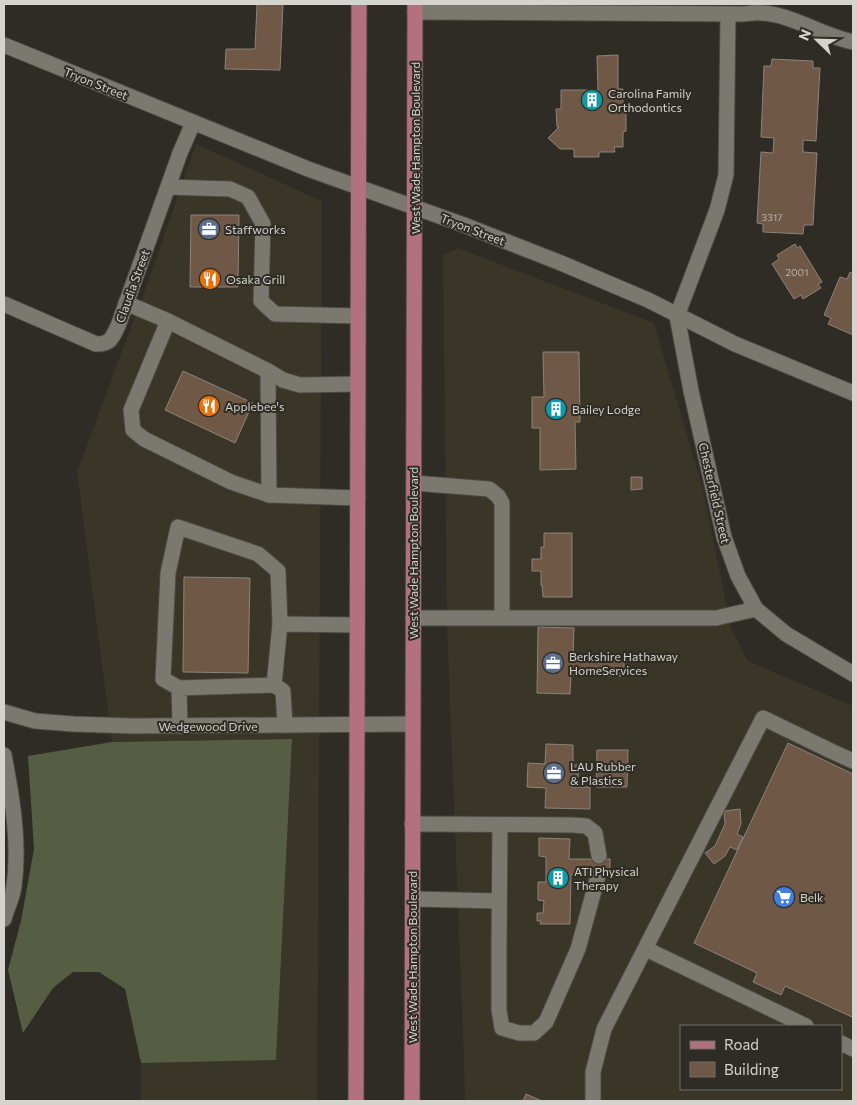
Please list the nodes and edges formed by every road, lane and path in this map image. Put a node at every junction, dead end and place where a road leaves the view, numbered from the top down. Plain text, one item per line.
1 (359, 4) edge
2 (415, 8) edge
3 (728, 14) junction
4 (853, 42) edge
5 (4, 46) edge
6 (193, 123) junction
7 (168, 187) junction
8 (359, 188) junction
9 (414, 208) junction
10 (126, 303) junction
11 (4, 304) edge
12 (358, 316) junction
13 (677, 316) junction
14 (168, 321) junction
15 (268, 371) junction
16 (358, 384) junction
17 (853, 393) edge
18 (414, 483) junction
19 (269, 495) junction
20 (358, 498) junction
21 (756, 609) junction
22 (413, 618) junction
23 (502, 618) junction
24 (280, 624) junction
25 (357, 625) junction
26 (853, 674) edge
27 (274, 685) junction
28 (179, 688) junction
29 (4, 712) edge
30 (413, 724) junction
31 (285, 725) junction
32 (357, 725) junction
33 (180, 726) junction
34 (4, 755) edge
35 (853, 761) edge
36 (412, 824) junction
37 (500, 825) junction
38 (599, 856) dead end
39 (598, 876) dead end
40 (413, 899) junction
41 (499, 901) junction
42 (4, 919) edge
43 (646, 949) junction
44 (804, 1025) edge
45 (356, 1101) edge
46 (412, 1101) edge
47 (593, 1101) edge

1 - 8 main road
2 - 3 street
2 - 9 main road, West Wade Hampton Boulevard
3 - 4 street
3 - 13 street
5 - 6 street, Tryon Street
6 - 7 street, Claudia Street
6 - 8 street, Tryon Street
7 - 10 street, Claudia Street
7 - 12 street
8 - 9 street, Tryon Street
8 - 12 main road
9 - 13 street, Tryon Street
9 - 18 main road, West Wade Hampton Boulevard
10 - 11 street, Claudia Street
10 - 14 street
12 - 16 main road
13 - 17 street, Tryon Street
13 - 21 street, Chesterfield Street
14 - 15 street
14 - 19 street
15 - 16 street
15 - 19 street
16 - 20 main road
18 - 22 main road, West Wade Hampton Boulevard
18 - 23 street
19 - 20 street
20 - 25 main road
21 - 23 street
21 - 26 street, Chesterfield Street
22 - 23 street
22 - 30 main road, West Wade Hampton Boulevard
24 - 25 street
24 - 27 street
24 - 28 street
25 - 32 main road
27 - 28 street
27 - 31 street
28 - 33 street
29 - 33 street, Wedgewood Drive
30 - 32 street, Wedgewood Drive
30 - 36 main road, West Wade Hampton Boulevard
31 - 32 street, Wedgewood Drive
31 - 33 street, Wedgewood Drive
32 - 45 main road
34 - 42 street
35 - 43 street
36 - 37 street
36 - 40 main road, West Wade Hampton Boulevard
37 - 38 street
37 - 41 street
39 - 41 street
40 - 41 street
40 - 46 main road, West Wade Hampton Boulevard
43 - 44 street
43 - 47 street

